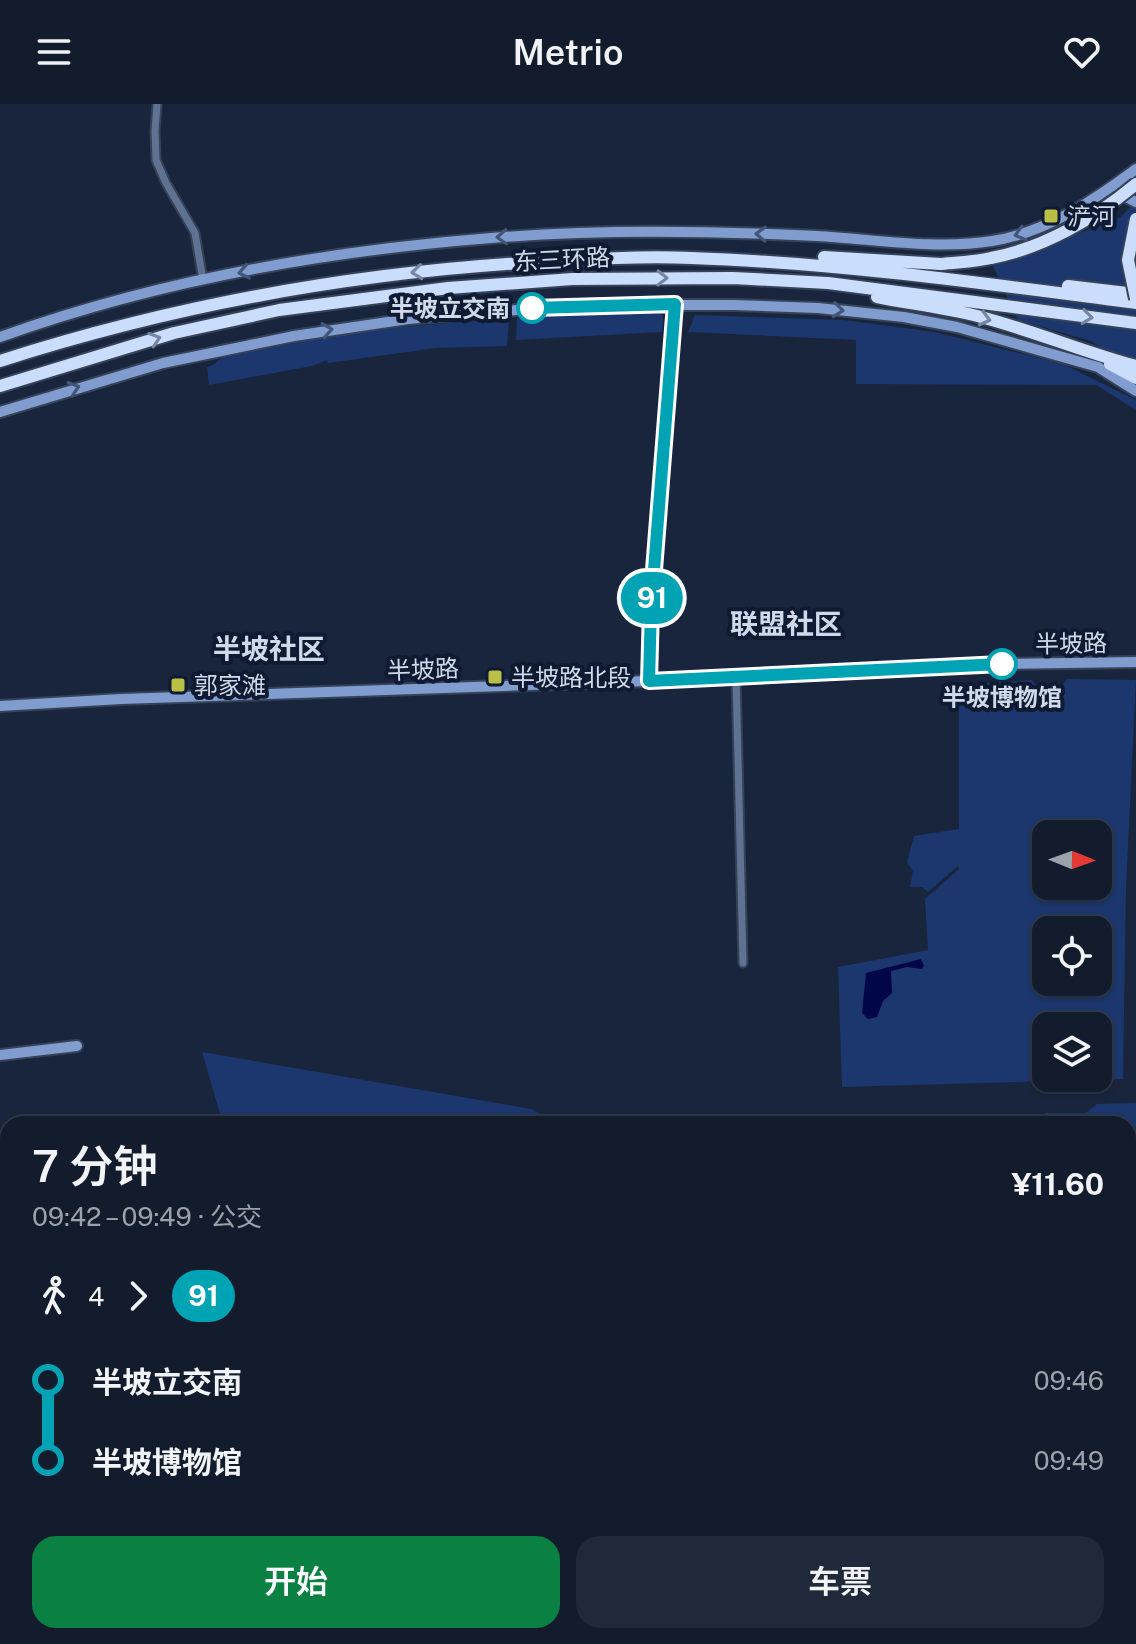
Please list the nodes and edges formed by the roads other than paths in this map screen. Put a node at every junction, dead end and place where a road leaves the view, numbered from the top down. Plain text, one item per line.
1 (157, 104) edge
2 (1136, 169) edge
3 (1116, 184) junction
4 (1136, 184) edge
5 (1136, 202) edge
6 (1136, 219) edge
7 (690, 258) junction
8 (203, 280) junction
9 (828, 283) junction
10 (1136, 299) edge
11 (675, 304) junction
12 (1136, 323) edge
13 (0, 337) edge
14 (1089, 353) junction
15 (0, 361) edge
16 (1136, 366) edge
17 (1136, 378) edge
18 (0, 386) edge
19 (1136, 391) edge
20 (0, 412) edge
21 (1136, 662) edge
22 (736, 677) junction
23 (649, 681) junction
24 (0, 706) edge
25 (743, 963) dead end
26 (77, 1046) dead end
27 (0, 1055) edge

1 - 8 street
2 - 3 main road
3 - 5 main road
3 -> 8 main road
4 - 7 highway, bridge
6 - 10 highway, bridge
7 - 10 highway, 东三环路
7 -> 15 highway, 东三环路
8 - 13 main road
9 -> 12 highway, 东三环路
9 -> 14 highway
18 -> 9 highway, 东三环路
11 -> 19 main road
20 -> 11 main road
11 - 23 street
14 - 16 highway
14 - 17 highway
21 - 22 main road, 半坡路
22 - 23 main road, 半坡路
22 - 25 street
23 - 24 main road, 半坡路
26 - 27 main road

